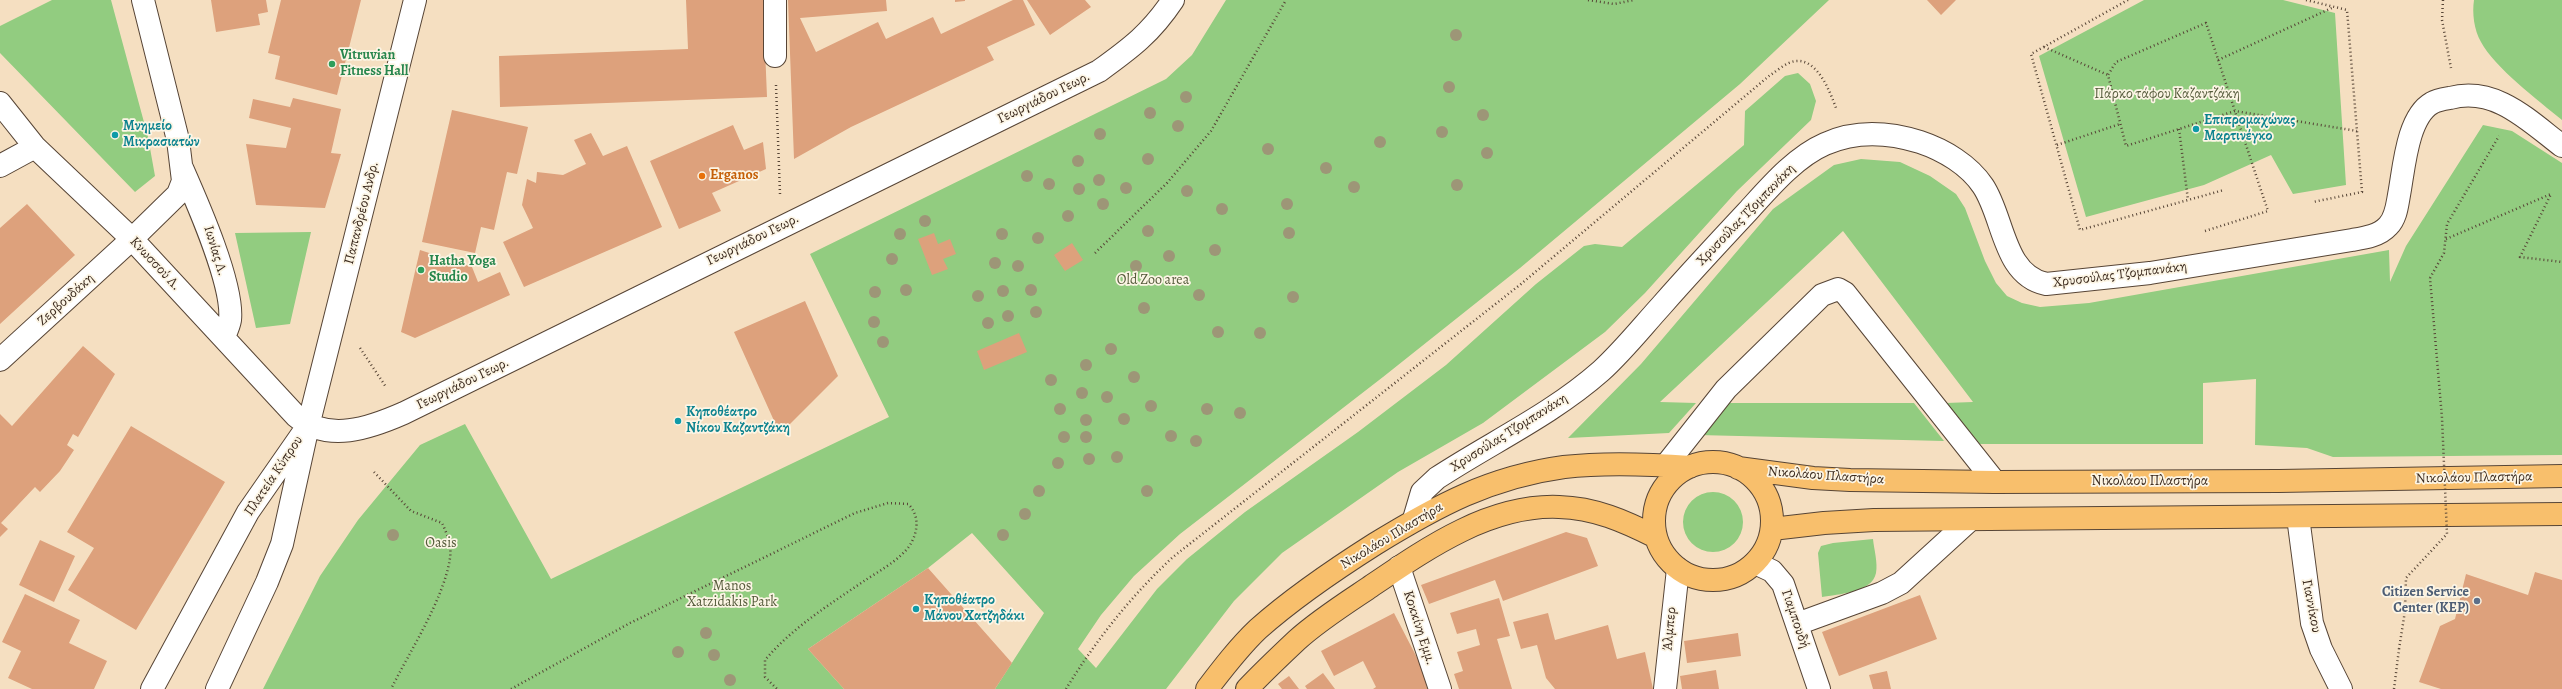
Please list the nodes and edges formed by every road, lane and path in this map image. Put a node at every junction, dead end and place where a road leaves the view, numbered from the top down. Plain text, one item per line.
1 (142, 0) edge
2 (415, 0) edge
3 (775, 0) edge
4 (1173, 0) edge
5 (1286, 0) edge
6 (1588, 0) edge
7 (1634, 0) edge
8 (2128, 0) edge
9 (2306, 0) edge
10 (2443, 0) edge
11 (2334, 7) junction
12 (2043, 47) junction
13 (775, 56) joint
14 (2218, 60) junction
15 (2108, 75) junction
16 (2456, 96) junction
17 (0, 103) edge
18 (2235, 111) junction
19 (2120, 124) junction
20 (2179, 129) junction
21 (2357, 131) junction
22 (1846, 137) junction
23 (2057, 145) junction
24 (2562, 146) edge
25 (35, 147) junction
26 (2487, 156) dead end
27 (0, 166) edge
28 (182, 168) junction
29 (2224, 190) dead end
30 (2188, 200) junction
31 (2313, 202) dead end
32 (781, 226) junction
33 (2200, 233) dead end
34 (2446, 239) junction
35 (132, 240) junction
36 (1095, 253) dead end
37 (2562, 262) edge
38 (224, 337) junction
39 (357, 345) dead end
40 (0, 360) edge
41 (404, 413) junction
42 (308, 426) junction
43 (1666, 465) junction
44 (1690, 467) junction
45 (1738, 468) junction
46 (374, 472) dead end
47 (2562, 476) edge
48 (1995, 482) junction
49 (2562, 514) edge
50 (2298, 517) junction
51 (1414, 519) junction
52 (1970, 520) junction
53 (1772, 529) junction
54 (1656, 537) junction
55 (1755, 563) junction
56 (1399, 567) junction
57 (1678, 569) junction
58 (1797, 624) junction
59 (152, 689) edge
60 (217, 689) edge
61 (391, 689) edge
62 (511, 689) edge
63 (777, 689) edge
64 (1066, 689) edge
65 (1207, 689) edge
66 (1247, 689) edge
67 (1440, 689) edge
68 (1665, 689) edge
69 (1819, 689) edge
70 (2341, 689) edge
71 (2394, 689) edge

1 - 28 street, Ιωνίας Λ.
2 - 42 street, Παπανδρέου Ανδρ.
3 - 13 street
4 - 32 street, Γεωργιάδου Γεωρ.
5 - 36 path
6 - 7 path
8 - 12 path
9 - 11 path
10 - 16 path
11 - 14 path
11 - 21 path
12 - 15 path
12 - 23 path
13 - 32 path
14 - 15 path
14 - 18 path
15 - 19 path
16 - 22 street, Χρυσούλας Τζομπανάκη
16 - 24 street, Χρυσούλας Τζομπανάκη
17 - 25 street, Κνωσσού Λ.
18 - 20 path
18 - 21 path
18 - 33 path
19 - 20 path
19 - 23 path
20 - 30 path
21 - 31 path
22 - 51 street, Χρυσούλας Τζομπανάκη
22 - 64 path
23 - 30 path
25 - 27 street
25 - 35 street, Κνωσσού Λ.
26 - 34 path
28 - 35 street, Ιωνίας Λ.
28 - 38 street, Ιωνίας Λ.
29 - 30 path
32 - 41 street, Γεωργιάδου Γεωρ.
34 - 37 path
34 - 71 path, bridge
35 - 38 street, Κνωσσού Λ.
35 - 40 street, Ζερβουδάκη
38 - 42 street, Κνωσσού Λ.
39 - 41 path
41 - 42 street, Γεωργιάδου Γεωρ.
42 - 59 street, Πλατεία Κύπρου
42 - 60 street, Πλατεία Κύπρου
43 - 44 main road, Νικολάου Πλαστήρα
43 - 48 street
43 - 51 main road, Νικολάου Πλαστήρα
44 - 45 main road
44 - 54 main road
45 - 48 main road, Νικολάου Πλαστήρα
45 - 53 main road
46 - 61 path
47 - 48 main road, Νικολάου Πλαστήρα
49 - 50 main road
50 - 52 main road
50 - 70 street, Γιαννίκου
51 - 65 main road, Νικολάου Πλαστήρα
52 - 53 main road
52 - 58 street
53 - 55 main road
54 - 56 main road
54 - 57 main road
55 - 57 main road
55 - 58 street, Γιαμπουδή
56 - 66 main road
56 - 67 street, Κοκκίνη Εμμ.
57 - 68 street, Άλμπερ
58 - 69 street, Γιαμπουδή
62 - 63 path

